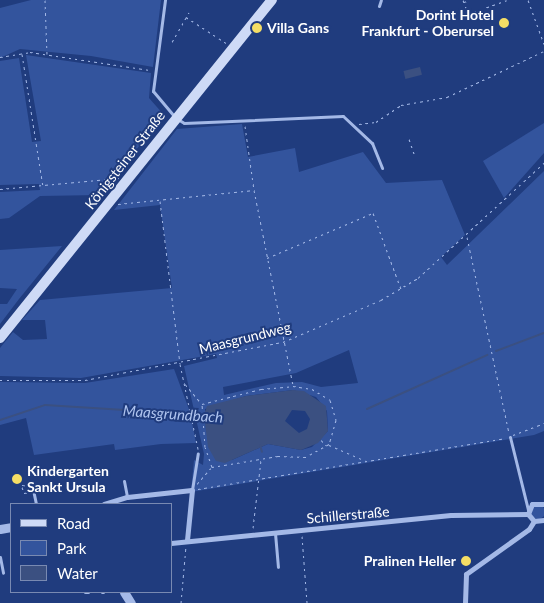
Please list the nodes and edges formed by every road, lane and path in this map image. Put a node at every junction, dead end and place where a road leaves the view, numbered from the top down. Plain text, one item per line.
1 (45, 0) edge
2 (165, 0) edge
3 (272, 0) edge
4 (381, 0) edge
5 (470, 0) edge
6 (508, 0) edge
7 (528, 0) edge
8 (464, 1) edge
9 (379, 6) dead end
10 (189, 12) dead end
11 (468, 14) junction
12 (186, 17) junction
13 (472, 23) dead end
14 (172, 42) dead end
15 (544, 44) edge
16 (233, 47) junction
17 (544, 51) edge
18 (22, 53) junction
19 (47, 55) junction
20 (0, 56) edge
21 (155, 70) junction
22 (176, 118) junction
23 (245, 121) junction
24 (352, 125) junction
25 (408, 139) dead end
26 (415, 156) dead end
27 (544, 163) edge
28 (382, 168) dead end
29 (130, 176) junction
30 (43, 187) junction
31 (0, 189) edge
32 (254, 190) junction
33 (160, 201) junction
34 (108, 204) junction
35 (467, 236) junction
36 (267, 258) junction
37 (401, 290) junction
38 (0, 338) edge
39 (283, 342) junction
40 (180, 364) junction
41 (0, 380) edge
42 (185, 383) junction
43 (293, 386) junction
44 (228, 396) junction
45 (229, 400) dead end
46 (202, 404) junction
47 (544, 423) edge
48 (510, 436) junction
49 (321, 440) dead end
50 (329, 444) junction
51 (327, 446) junction
52 (198, 453) joint
53 (262, 453) dead end
54 (262, 458) junction
55 (367, 462) junction
56 (212, 467) junction
57 (260, 480) junction
58 (124, 481) dead end
59 (16, 484) dead end
60 (32, 485) joint
61 (22, 487) junction
62 (192, 490) junction
63 (33, 492) junction
64 (127, 497) junction
65 (36, 503) edge
66 (107, 503) edge
67 (544, 504) edge
68 (528, 512) junction
69 (544, 520) edge
70 (534, 521) junction
71 (302, 530) junction
72 (275, 532) junction
73 (252, 534) junction
74 (187, 540) junction
75 (172, 543) edge
76 (0, 557) edge
77 (278, 567) dead end
78 (3, 573) dead end
79 (181, 603) edge
80 (307, 603) edge
81 (466, 603) edge

1 - 19 path
2 - 21 lane
3 - 16 main road, Königsteiner Straße
4 - 9 lane
5 - 8 path
6 - 11 path
7 - 15 path
8 - 11 path
10 - 12 path
11 - 13 path
12 - 14 path
12 - 16 path
16 - 22 main road, Königsteiner Straße
17 - 24 path
18 - 19 path
18 - 20 path
18 - 30 path
19 - 21 path
21 - 22 lane
22 - 23 lane
22 - 29 main road, Königsteiner Straße
23 - 24 lane
23 - 32 path
24 - 28 lane
25 - 26 path
27 - 35 path, Maasgrundweg
29 - 30 path
29 - 34 main road, Königsteiner Straße
30 - 31 path
32 - 33 path
32 - 36 path
33 - 34 path
33 - 40 path
34 - 38 main road, Königsteiner Straße
35 - 37 path, Maasgrundweg
35 - 48 path
36 - 37 path
36 - 39 path
37 - 39 path, Maasgrundweg
39 - 40 path, Maasgrundweg
39 - 43 path
40 - 41 path, Maasgrundweg
40 - 42 path
42 - 46 path
42 - 52 path
43 - 44 path
43 - 50 path
44 - 45 path
44 - 46 path
46 - 56 path
47 - 48 path
48 - 55 path
48 - 68 lane
49 - 51 path
50 - 51 path
50 - 55 path
51 - 54 path
52 - 62 lane
53 - 54 path
54 - 56 path
54 - 57 path
55 - 57 path
56 - 62 path
57 - 62 path
57 - 73 path
58 - 64 lane
59 - 61 path
60 - 61 path
60 - 63 lane
61 - 63 path
62 - 64 street
62 - 74 street
63 - 65 lane
64 - 66 street
67 - 68 street, Schillerstraße
68 - 70 street
68 - 71 street, Schillerstraße
69 - 70 street
70 - 81 street
71 - 72 street, Schillerstraße
71 - 80 path
72 - 73 street, Schillerstraße
72 - 77 lane
73 - 74 street, Schillerstraße
74 - 75 street, Schillerstraße
74 - 79 path
76 - 78 lane

